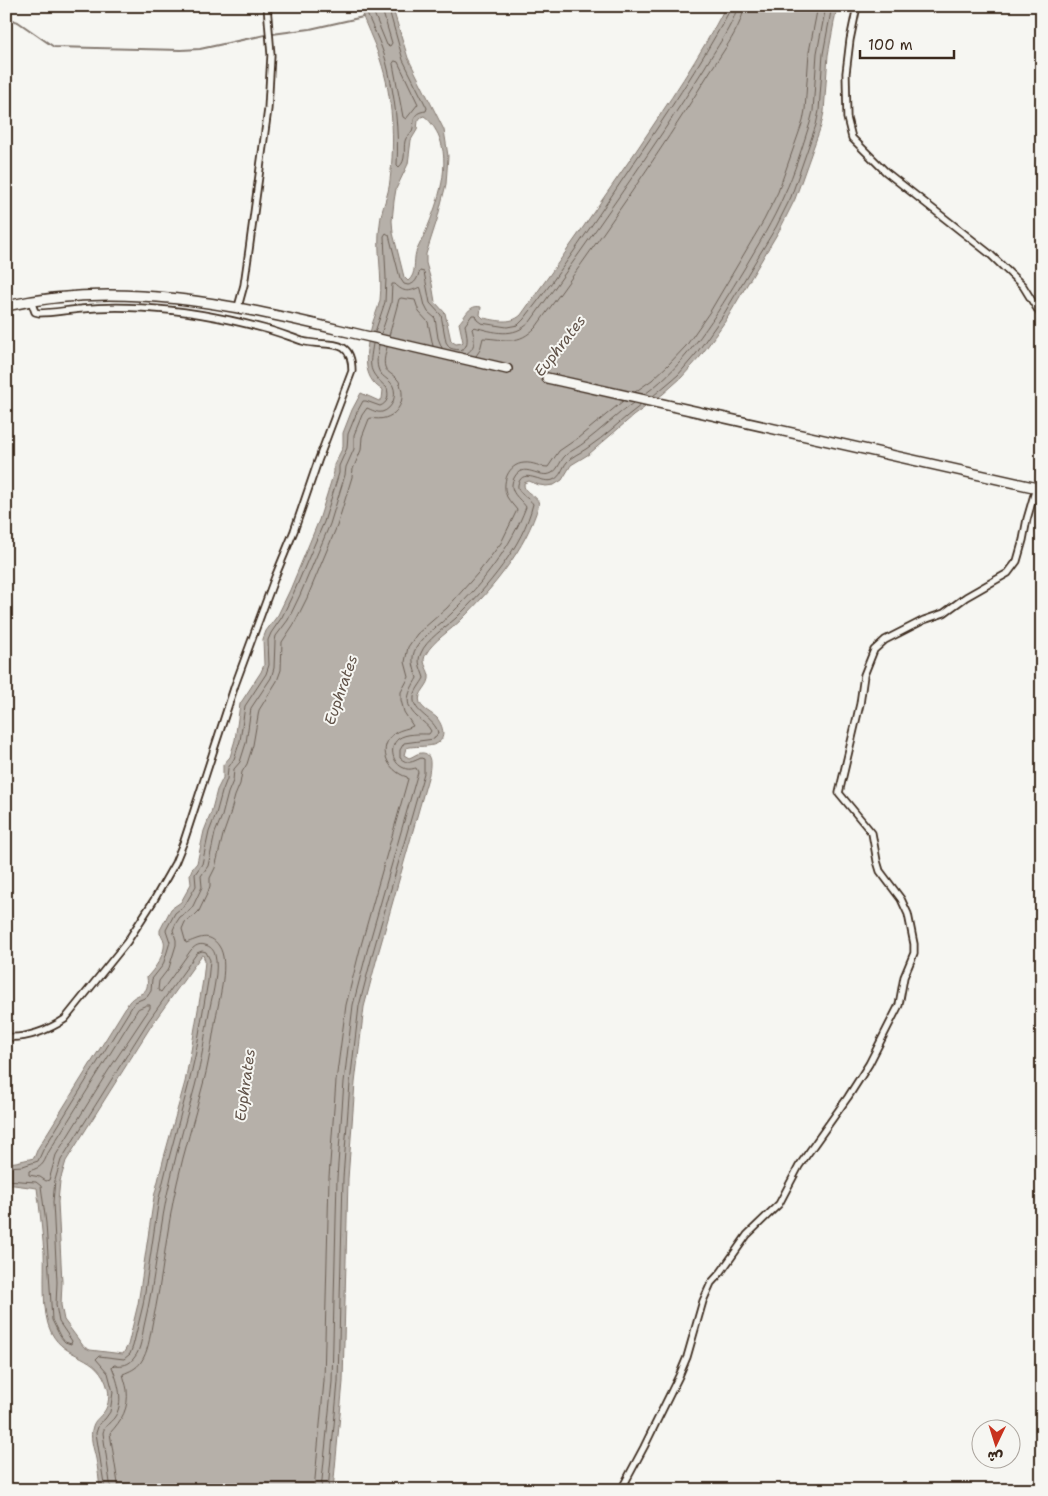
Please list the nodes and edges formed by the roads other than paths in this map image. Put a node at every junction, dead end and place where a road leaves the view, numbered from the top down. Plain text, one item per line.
1 (266, 6) edge
2 (858, 6) edge
3 (31, 301) junction
4 (6, 306) edge
5 (238, 308) junction
6 (1042, 317) edge
7 (507, 369) dead end
8 (547, 378) dead end
9 (1039, 489) edge
10 (6, 1037) edge
11 (621, 1490) edge

1 - 5 street
2 - 6 street
3 - 4 main road
3 - 5 main road
3 - 10 street
5 - 7 main road
8 - 9 main road
9 - 11 street

